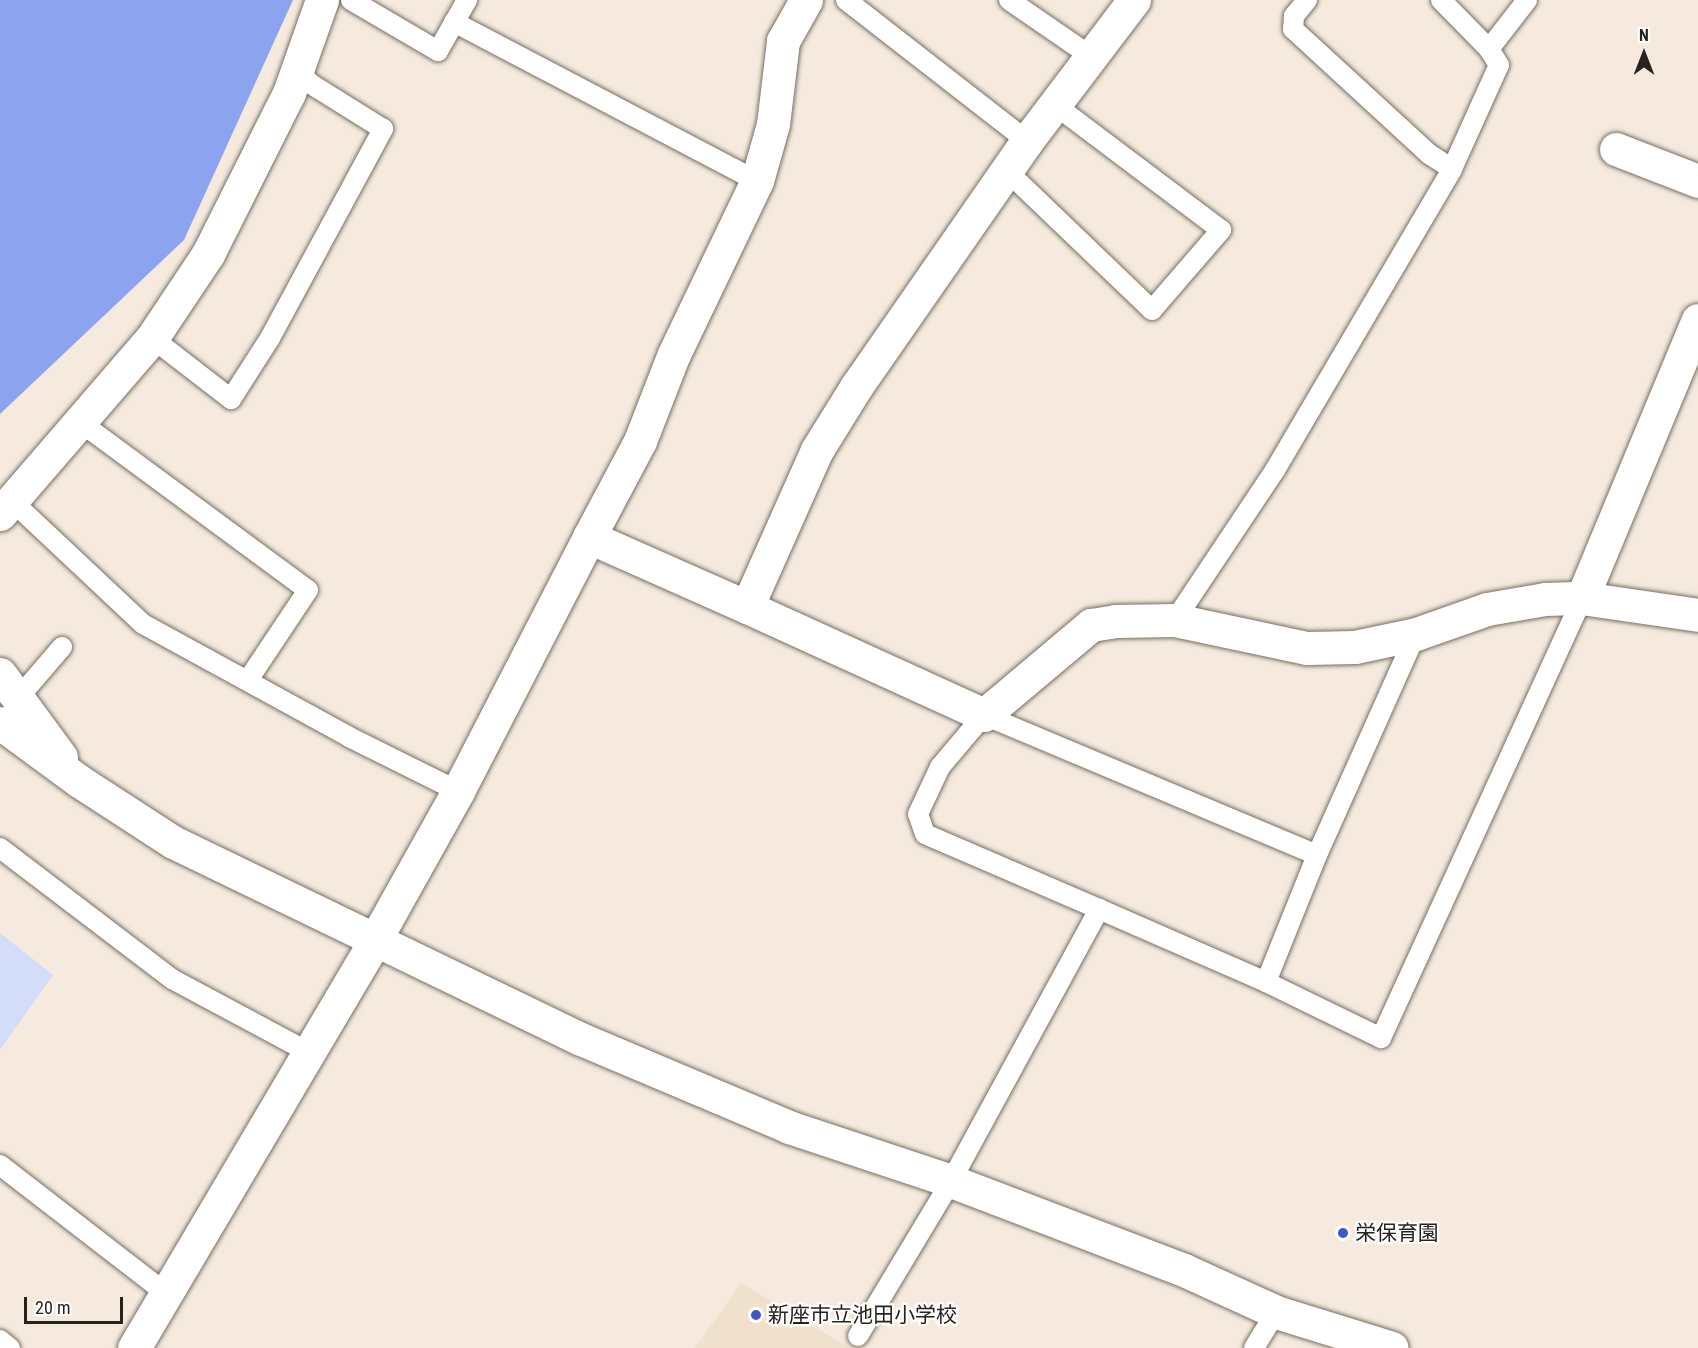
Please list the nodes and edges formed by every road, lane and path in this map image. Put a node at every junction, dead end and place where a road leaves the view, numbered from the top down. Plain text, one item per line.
1 (322, 0) edge
2 (351, 0) edge
3 (467, 0) edge
4 (806, 0) edge
5 (846, 0) edge
6 (1010, 0) edge
7 (1134, 0) edge
8 (1307, 0) edge
9 (1441, 0) edge
10 (1527, 0) edge
11 (454, 22) junction
12 (1489, 49) junction
13 (1089, 55) junction
14 (297, 70) junction
15 (1054, 104) junction
16 (1027, 141) junction
17 (1616, 149) dead end
18 (1452, 169) junction
19 (1006, 171) junction
20 (758, 181) junction
21 (1698, 181) edge
22 (1698, 320) edge
23 (152, 338) junction
24 (80, 422) junction
25 (6, 508) edge
26 (588, 537) junction
27 (1582, 598) junction
28 (747, 608) junction
29 (1698, 615) edge
30 (1175, 620) junction
31 (1416, 634) junction
32 (62, 647) dead end
33 (248, 680) junction
34 (6, 698) edge
35 (984, 715) junction
36 (458, 791) junction
37 (0, 848) edge
38 (1317, 855) junction
39 (1099, 909) junction
40 (376, 938) junction
41 (1266, 982) junction
42 (308, 1052) junction
43 (0, 1165) edge
44 (951, 1181) junction
45 (168, 1294) junction
46 (1276, 1312) junction
47 (858, 1336) dead end
48 (0, 1340) edge
49 (10, 1348) edge
50 (134, 1348) edge
51 (1254, 1348) edge
52 (1392, 1348) edge

1 - 14 street
2 - 11 lane
3 - 11 lane
4 - 20 street
5 - 16 lane
6 - 13 lane
7 - 13 street
8 - 18 lane
9 - 12 lane
10 - 12 lane
11 - 20 lane
12 - 18 lane
13 - 15 street
14 - 23 street
14 - 23 lane
15 - 16 street
15 - 19 lane
16 - 19 street
17 - 21 street
18 - 30 lane
19 - 28 street
20 - 26 street
22 - 27 street
23 - 24 street
24 - 25 street
24 - 33 lane
25 - 33 lane
26 - 28 street
26 - 36 street
27 - 29 street
27 - 31 street
27 - 41 lane
28 - 35 street
30 - 31 street
30 - 35 street
31 - 38 lane
32 - 34 lane
33 - 36 lane
34 - 40 street
35 - 38 lane
35 - 39 lane
36 - 40 street
37 - 42 lane
38 - 41 lane
39 - 41 lane
39 - 44 lane
40 - 42 street
40 - 44 street
42 - 45 street
43 - 45 lane
44 - 46 street
44 - 47 lane
45 - 50 street
46 - 51 lane
46 - 52 street
48 - 49 lane

